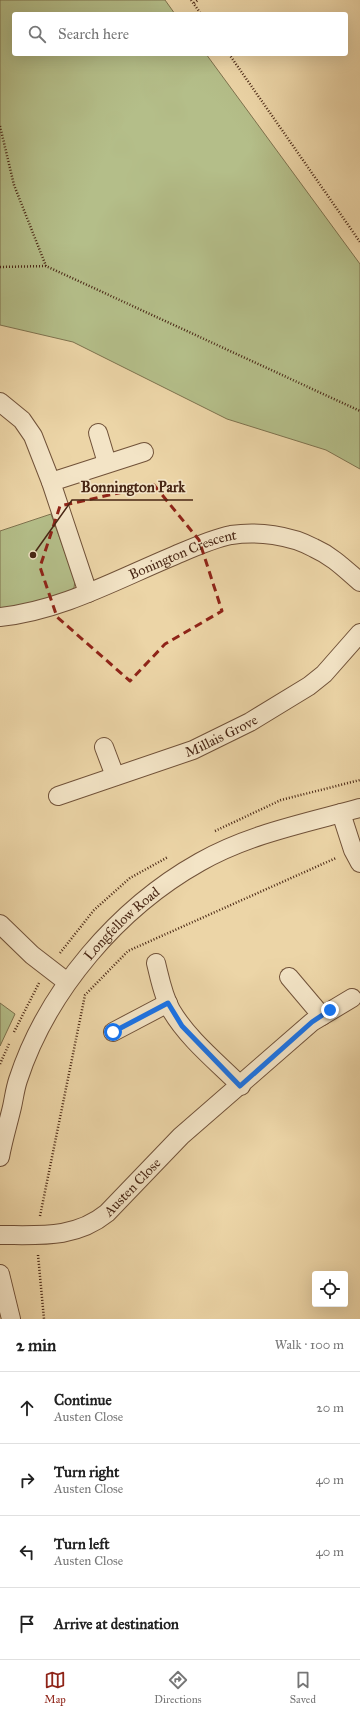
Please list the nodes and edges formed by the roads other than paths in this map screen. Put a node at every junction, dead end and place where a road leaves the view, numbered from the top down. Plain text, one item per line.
1 (0, 402) edge
2 (98, 433) dead end
3 (144, 452) dead end
4 (107, 464) junction
5 (51, 482) junction
6 (360, 582) edge
7 (88, 593) junction
8 (0, 617) edge
9 (360, 634) edge
10 (104, 747) dead end
11 (115, 776) junction
12 (58, 796) dead end
13 (360, 808) edge
14 (341, 813) junction
15 (360, 863) edge
16 (0, 924) edge
17 (156, 963) dead end
18 (290, 977) dead end
19 (67, 982) junction
20 (352, 998) dead end
21 (168, 1003) junction
22 (322, 1016) junction
23 (113, 1032) dead end
24 (240, 1086) junction
25 (0, 1157) edge
26 (0, 1235) edge
27 (0, 1274) edge
28 (11, 1319) edge

1 - 5 street
2 - 4 street
3 - 4 street
4 - 5 street
5 - 7 street
6 - 7 street, Bonington Crescent
7 - 8 street, Bonington Crescent
9 - 11 street, Millais Grove
10 - 11 street
11 - 12 street, Millais Grove
13 - 14 street, Longfellow Road
14 - 15 street
14 - 19 street, Longfellow Road
16 - 19 street
17 - 21 street
18 - 22 street
19 - 25 street, Longfellow Road
20 - 22 street, Austen Close
21 - 23 street
21 - 24 street
22 - 24 street, Austen Close
24 - 26 street, Austen Close
27 - 28 street

